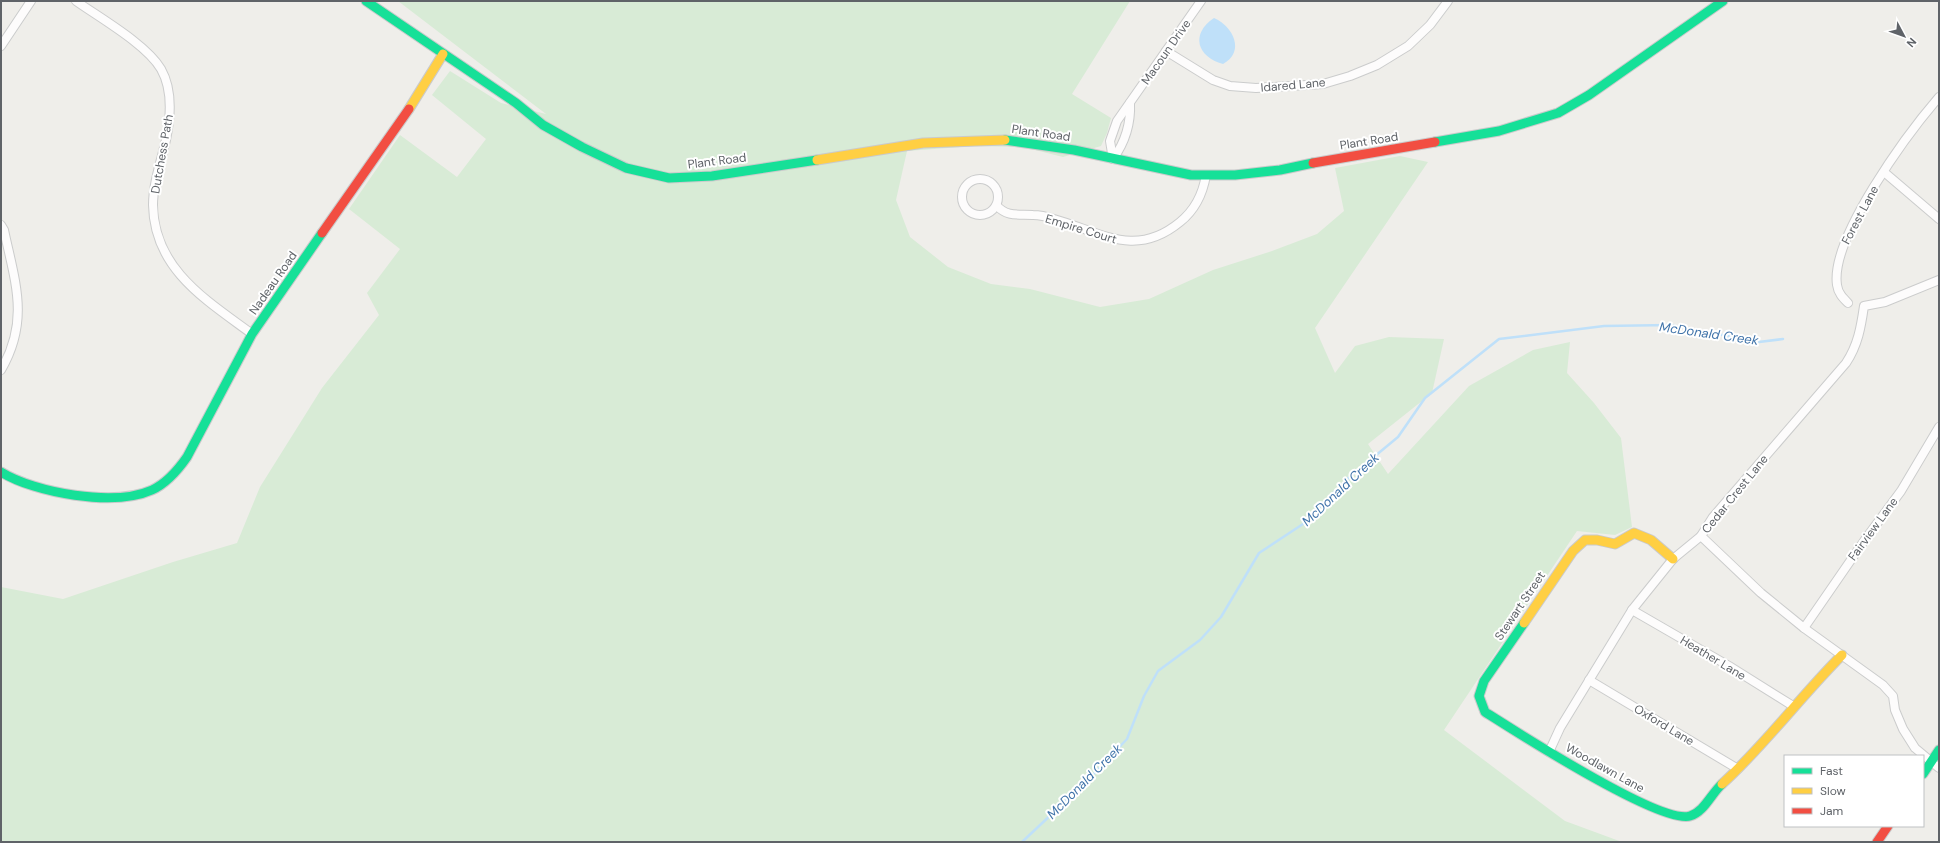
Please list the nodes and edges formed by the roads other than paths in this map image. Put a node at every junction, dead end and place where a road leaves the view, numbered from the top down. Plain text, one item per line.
1 (31, 1) edge
2 (76, 1) edge
3 (366, 1) edge
4 (1201, 1) edge
5 (1448, 1) edge
6 (1723, 1) edge
7 (1, 46) edge
8 (1166, 51) junction
9 (443, 54) junction
10 (1939, 97) edge
11 (1130, 103) junction
12 (1113, 159) junction
13 (1884, 172) junction
14 (1206, 175) junction
15 (997, 206) junction
16 (1939, 219) edge
17 (1, 225) edge
18 (1939, 280) edge
19 (1848, 304) dead end
20 (252, 334) junction
21 (1, 370) edge
22 (1939, 427) edge
23 (1, 472) edge
24 (1701, 536) junction
25 (1673, 559) junction
26 (1632, 610) junction
27 (1804, 628) junction
28 (1842, 655) junction
29 (1589, 680) junction
30 (1794, 706) junction
31 (1939, 750) edge
32 (1549, 752) junction
33 (1932, 761) junction
34 (1939, 768) edge
35 (1738, 769) junction
36 (1924, 773) edge
37 (1887, 827) edge
38 (1877, 842) edge

1 - 7 street
2 - 20 street, Dutchess Path
3 - 9 street, Plant Road
4 - 8 street, Macoun Drive
5 - 8 street, Idared Lane
6 - 14 street, Plant Road
8 - 11 street, Macoun Drive
9 - 12 street, Plant Road
9 - 20 street, Nadeau Road
10 - 13 street, Forest Lane
11 - 12 street
11 - 12 street, Macoun Drive
12 - 14 street, Plant Road
13 - 16 street
13 - 19 street, Forest Lane
14 - 15 street, Empire Court
15 - 15 street
17 - 21 street
18 - 24 street, Cedar Crest Lane
20 - 23 street, Nadeau Road
22 - 27 street, Fairview Lane
24 - 25 street, Woodlawn Lane
24 - 27 street, Cedar Crest Lane
25 - 26 street, Woodlawn Lane
25 - 32 street, Stewart Street
26 - 29 street, Woodlawn Lane
26 - 30 street, Heather Lane
27 - 28 street, Cedar Crest Lane
28 - 30 street, Woodlawn Lane
28 - 33 street, Cedar Crest Lane
29 - 32 street, Woodlawn Lane
29 - 35 street, Oxford Lane
30 - 35 street, Woodlawn Lane
31 - 33 street
32 - 35 street, Woodlawn Lane
33 - 34 street, Cedar Crest Lane
33 - 36 street
37 - 38 street

